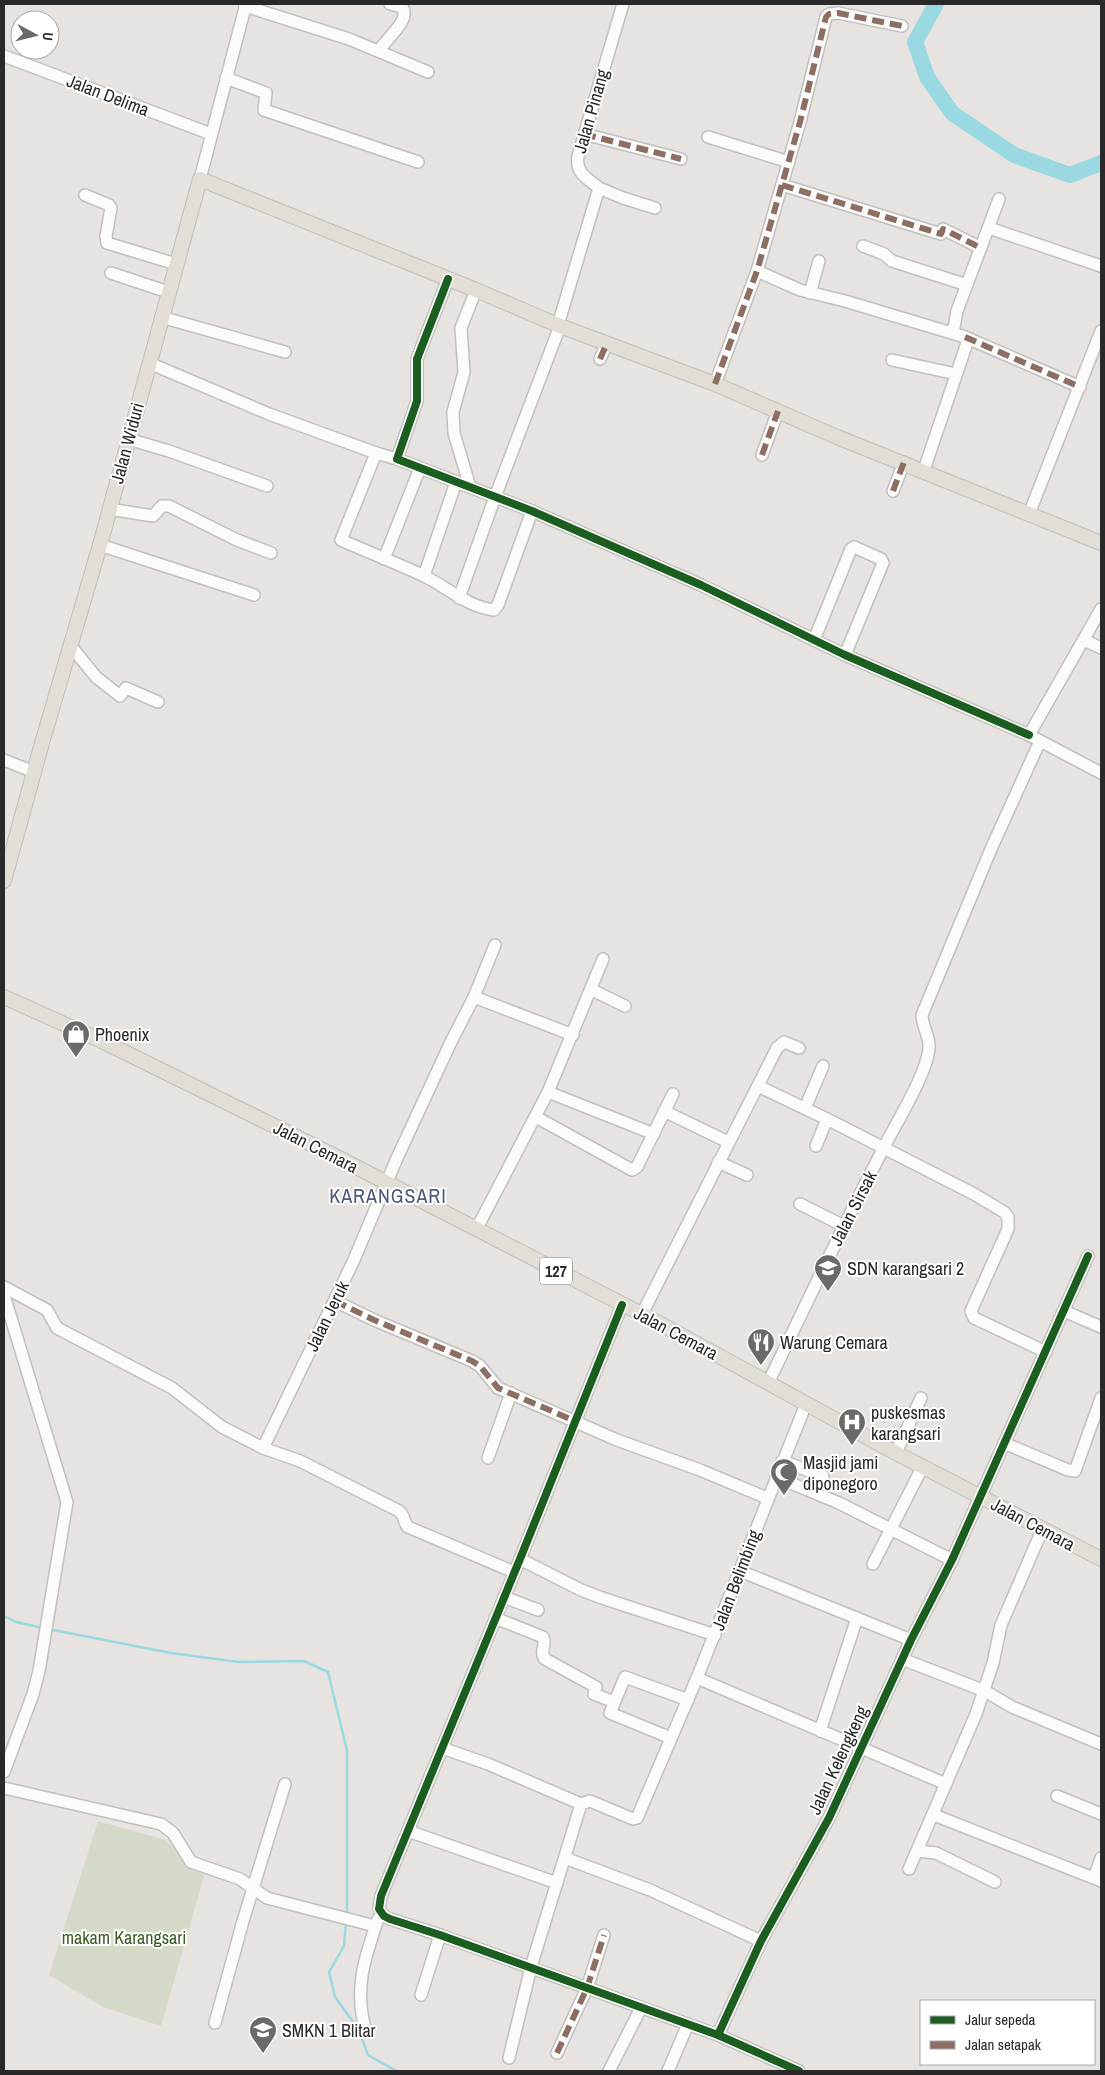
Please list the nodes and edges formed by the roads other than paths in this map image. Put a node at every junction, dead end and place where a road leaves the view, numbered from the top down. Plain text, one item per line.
1 (390, 4) edge
2 (623, 4) edge
3 (246, 5) edge
4 (902, 26) dead end
5 (379, 51) junction
6 (4, 56) edge
7 (428, 72) dead end
8 (226, 78) junction
9 (212, 134) junction
10 (584, 134) junction
11 (708, 137) dead end
12 (681, 159) dead end
13 (418, 162) dead end
14 (789, 162) junction
15 (200, 179) junction
16 (782, 184) junction
17 (599, 188) junction
18 (85, 195) dead end
19 (1000, 199) dead end
20 (655, 208) dead end
21 (989, 228) junction
22 (863, 246) dead end
23 (982, 248) junction
24 (819, 261) dead end
25 (176, 264) junction
26 (1101, 266) edge
27 (757, 271) junction
28 (111, 273) dead end
29 (448, 279) junction
30 (966, 285) junction
31 (476, 290) junction
32 (168, 292) junction
33 (810, 293) junction
34 (161, 317) junction
35 (559, 326) junction
36 (1101, 331) edge
37 (953, 332) junction
38 (965, 337) junction
39 (607, 343) junction
40 (285, 352) dead end
41 (600, 359) dead end
42 (892, 360) dead end
43 (149, 363) junction
44 (956, 374) junction
45 (716, 384) junction
46 (1080, 387) junction
47 (778, 411) junction
48 (128, 439) junction
49 (376, 453) junction
50 (762, 455) dead end
51 (397, 459) junction
52 (904, 462) junction
53 (420, 468) junction
54 (924, 470) junction
55 (456, 482) junction
56 (267, 486) dead end
57 (470, 487) junction
58 (893, 491) dead end
59 (495, 497) junction
60 (109, 509) junction
61 (532, 511) junction
62 (1030, 514) junction
63 (1101, 543) edge
64 (100, 545) junction
65 (271, 553) dead end
66 (384, 558) junction
67 (424, 576) junction
68 (254, 595) dead end
69 (459, 598) junction
70 (1101, 609) edge
71 (814, 640) junction
72 (1084, 640) junction
73 (70, 645) junction
74 (1101, 648) edge
75 (846, 655) junction
76 (158, 702) dead end
77 (1029, 735) junction
78 (1040, 742) junction
79 (4, 760) edge
80 (34, 772) junction
81 (1101, 773) edge
82 (4, 881) edge
83 (495, 945) dead end
84 (603, 959) dead end
85 (592, 990) junction
86 (4, 997) edge
87 (474, 997) junction
88 (625, 1006) dead end
89 (573, 1035) junction
90 (799, 1048) dead end
91 (822, 1066) dead end
92 (758, 1086) junction
93 (548, 1092) junction
94 (673, 1094) dead end
95 (805, 1108) junction
96 (664, 1111) junction
97 (536, 1117) junction
98 (827, 1119) junction
99 (654, 1134) junction
100 (728, 1142) junction
101 (816, 1146) dead end
102 (884, 1147) junction
103 (718, 1162) junction
104 (746, 1175) dead end
105 (387, 1183) junction
106 (800, 1204) dead end
107 (844, 1226) junction
108 (476, 1230) junction
109 (1088, 1256) dead end
110 (4, 1287) edge
111 (4, 1295) edge
112 (335, 1301) junction
113 (622, 1305) junction
114 (1064, 1311) junction
115 (642, 1314) junction
116 (1101, 1327) edge
117 (1046, 1352) junction
118 (768, 1383) junction
119 (511, 1393) junction
120 (921, 1398) dead end
121 (1101, 1398) edge
122 (806, 1404) junction
123 (575, 1421) junction
124 (1004, 1443) junction
125 (263, 1448) junction
126 (896, 1452) junction
127 (488, 1458) dead end
128 (782, 1461) junction
129 (923, 1466) junction
130 (823, 1476) dead end
131 (776, 1477) junction
132 (982, 1497) junction
133 (768, 1498) junction
134 (891, 1528) junction
135 (1043, 1528) junction
136 (1101, 1558) edge
137 (520, 1559) junction
138 (952, 1560) junction
139 (873, 1564) dead end
140 (740, 1571) junction
141 (514, 1572) junction
142 (504, 1597) junction
143 (538, 1610) dead end
144 (857, 1618) junction
145 (492, 1625) junction
146 (715, 1635) junction
147 (912, 1640) junction
148 (902, 1659) junction
149 (697, 1678) junction
150 (985, 1691) junction
151 (688, 1700) junction
152 (614, 1702) junction
153 (820, 1731) junction
154 (671, 1738) junction
155 (1101, 1744) edge
156 (442, 1748) junction
157 (860, 1748) junction
158 (4, 1772) edge
159 (285, 1784) dead end
160 (946, 1784) junction
161 (4, 1788) edge
162 (1056, 1796) dead end
163 (581, 1804) junction
164 (1101, 1814) edge
165 (934, 1815) junction
166 (408, 1832) junction
167 (918, 1851) junction
168 (565, 1858) junction
169 (1101, 1858) edge
170 (909, 1869) dead end
171 (1097, 1880) edge
172 (994, 1882) dead end
173 (557, 1883) junction
174 (254, 1889) junction
175 (380, 1913) junction
176 (375, 1926) junction
177 (440, 1935) junction
178 (604, 1935) dead end
179 (761, 1941) junction
180 (531, 1967) junction
181 (587, 1988) junction
182 (421, 1995) dead end
183 (641, 2008) junction
184 (215, 2023) dead end
185 (688, 2024) junction
186 (365, 2028) dead end
187 (718, 2035) junction
188 (557, 2053) dead end
189 (509, 2058) dead end
190 (609, 2071) edge
191 (668, 2071) edge
192 (799, 2071) edge

1 - 5 street
2 - 10 street, Jalan Pinang
3 - 5 street
3 - 8 street, Jalan Widuri
4 - 14 street
5 - 7 street
6 - 9 street, Jalan Delima
8 - 9 street, Jalan Widuri
8 - 13 street
9 - 15 street, Jalan Widuri
10 - 12 street
10 - 17 street, Jalan Pinang
11 - 14 street
14 - 16 street
15 - 25 main road, Jalan Widuri
15 - 29 main road
16 - 23 street
16 - 27 street
17 - 20 street
17 - 35 street
18 - 25 street
19 - 21 street
21 - 23 street
21 - 26 street
22 - 30 street
23 - 30 street
24 - 33 street
25 - 32 main road, Jalan Widuri
27 - 33 street
27 - 45 street
28 - 32 street
29 - 31 main road
29 - 51 street
30 - 37 street
31 - 35 main road
31 - 57 street
32 - 34 main road, Jalan Widuri
33 - 37 street
34 - 40 street
34 - 43 main road, Jalan Widuri
35 - 39 main road
35 - 59 street
36 - 46 street
37 - 38 street
38 - 44 street
38 - 46 street
39 - 41 street
39 - 45 main road
42 - 44 street
43 - 48 main road, Jalan Widuri
43 - 49 street
44 - 54 street
45 - 47 main road
46 - 62 street
47 - 50 street
47 - 52 main road
48 - 56 street
48 - 60 main road, Jalan Widuri
49 - 51 street
49 - 66 street
51 - 53 street
52 - 54 main road
52 - 58 street
53 - 55 street
53 - 66 street
54 - 62 main road
55 - 57 street
55 - 67 street
57 - 59 street
59 - 61 street
59 - 69 street
60 - 64 main road, Jalan Widuri
60 - 65 street
61 - 69 street
61 - 71 street
62 - 63 main road
64 - 68 street
64 - 73 main road, Jalan Widuri
66 - 67 street
67 - 69 street
70 - 72 street
71 - 75 street
71 - 75 street
72 - 74 street
72 - 77 street
73 - 76 street
73 - 80 main road, Jalan Widuri
75 - 77 street
77 - 78 street
78 - 81 street
78 - 102 street, Jalan Sirsak
79 - 80 street
80 - 82 main road, Jalan Widuri
83 - 87 street, Jalan Jeruk
84 - 85 street
85 - 88 street
85 - 89 street
86 - 105 main road, Jalan Cemara / 127
87 - 89 street
87 - 105 street, Jalan Jeruk
89 - 93 street
90 - 92 street
91 - 95 street
92 - 95 street
92 - 100 street
93 - 97 street
93 - 99 street
94 - 96 street
95 - 98 street
96 - 99 street
96 - 100 street
97 - 99 street
97 - 108 street
98 - 101 street
98 - 102 street
100 - 103 street
102 - 107 street, Jalan Sirsak
102 - 117 street
103 - 104 street
103 - 115 street
105 - 108 main road, Jalan Cemara / 127
105 - 112 street, Jalan Jeruk
106 - 107 street
107 - 118 street, Jalan Sirsak
108 - 113 main road, Jalan Cemara / 127
109 - 114 street, Jalan Kelengkeng
110 - 125 street
111 - 158 street
112 - 119 street
112 - 125 street, Jalan Jeruk
113 - 115 main road, Jalan Cemara / 127
113 - 123 street
114 - 116 street
114 - 117 street, Jalan Kelengkeng
115 - 118 main road, Jalan Cemara / 127
117 - 124 street, Jalan Kelengkeng
118 - 122 main road, Jalan Cemara / 127
119 - 123 street
119 - 127 street
120 - 126 street
121 - 124 street
122 - 126 main road, Jalan Cemara / 127
122 - 128 street, Jalan Belimbing
123 - 133 street
123 - 137 street
124 - 132 street, Jalan Kelengkeng
125 - 141 street
126 - 129 main road, Jalan Cemara / 127
128 - 130 street
128 - 131 street, Jalan Belimbing
129 - 132 main road, Jalan Cemara / 127
129 - 134 street
131 - 133 street, Jalan Belimbing
131 - 134 street
132 - 135 main road, Jalan Cemara / 127
132 - 138 street, Jalan Kelengkeng
133 - 140 street, Jalan Belimbing
134 - 138 street
134 - 139 street
135 - 136 main road, Jalan Cemara / 127
135 - 150 street
137 - 141 street
137 - 146 street
138 - 147 street, Jalan Kelengkeng
140 - 144 street
140 - 146 street, Jalan Belimbing
141 - 142 street
142 - 143 street
142 - 145 street
144 - 147 street
144 - 153 street
145 - 152 street
145 - 156 street
146 - 149 street, Jalan Belimbing
147 - 148 street, Jalan Kelengkeng
148 - 150 street
148 - 157 street, Jalan Kelengkeng
149 - 151 street, Jalan Belimbing
149 - 153 street
150 - 155 street
150 - 160 street
151 - 152 street
151 - 154 street, Jalan Belimbing
152 - 154 street
153 - 157 street
154 - 163 street, Jalan Belimbing
156 - 163 street
156 - 166 street
157 - 160 street
157 - 179 street, Jalan Kelengkeng
159 - 174 street
160 - 165 street
161 - 174 street
162 - 164 street
163 - 168 street
165 - 167 street
165 - 171 street
166 - 173 street
166 - 175 street
167 - 170 street
167 - 172 street
168 - 173 street
168 - 179 street
169 - 171 street
173 - 180 street
174 - 176 street
174 - 184 street
175 - 176 street
175 - 177 street
176 - 186 street
177 - 180 street
177 - 182 street
178 - 181 street
179 - 187 street, Jalan Kelengkeng
180 - 181 street
180 - 189 street
181 - 183 street
181 - 188 street
183 - 185 street
183 - 190 street
185 - 187 street
185 - 191 street
187 - 192 street

